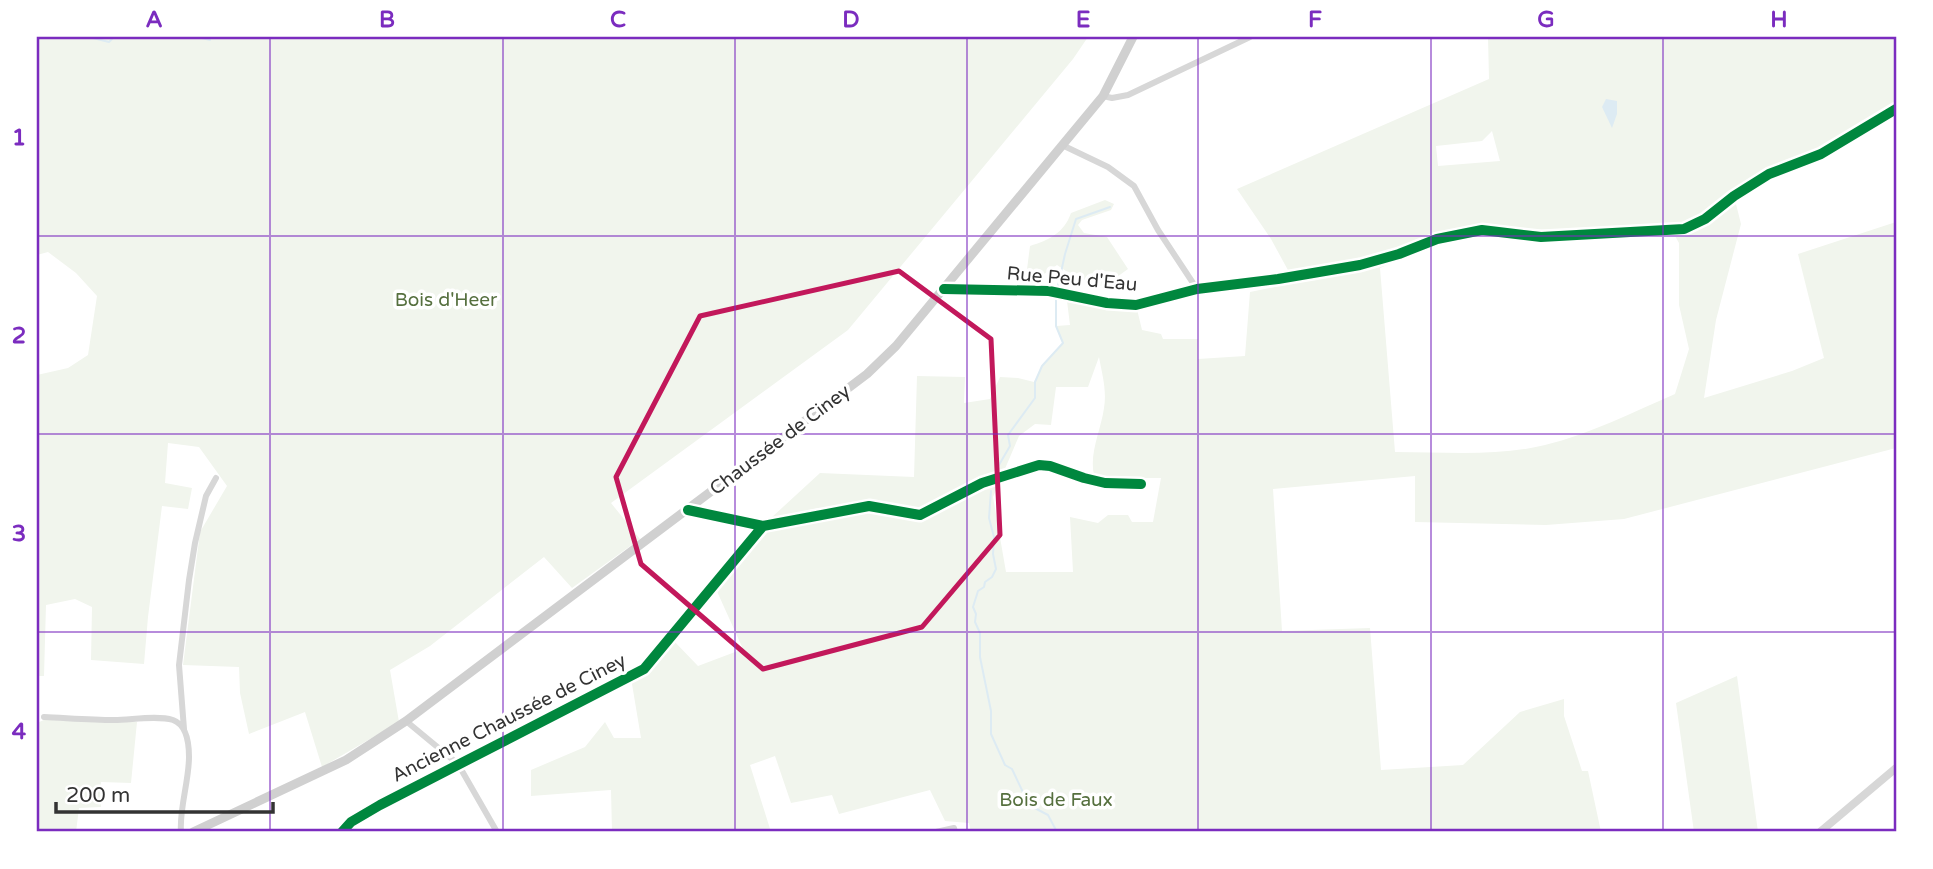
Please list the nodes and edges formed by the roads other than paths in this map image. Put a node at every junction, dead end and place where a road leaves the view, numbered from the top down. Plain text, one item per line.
1 (1133, 37) edge
2 (1250, 37) edge
3 (1103, 96) junction
4 (1896, 109) edge
5 (1062, 145) junction
6 (944, 289) junction
7 (1197, 289) junction
8 (216, 478) dead end
9 (1141, 484) dead end
10 (688, 510) junction
11 (762, 526) junction
12 (44, 717) dead end
13 (406, 721) junction
14 (184, 729) junction
15 (458, 764) junction
16 (1896, 768) edge
17 (181, 832) edge
18 (193, 832) edge
19 (342, 832) edge
20 (497, 832) edge
21 (936, 832) edge
22 (955, 832) edge
23 (1820, 832) edge

1 - 3 main road, Chaussée de Ciney
2 - 3 street
3 - 5 main road, Chaussée de Ciney
4 - 7 street, Rue Peu d'Eau
5 - 6 main road, Chaussée de Ciney
5 - 7 street
6 - 7 street, Rue Peu d'Eau
6 - 10 main road, Chaussée de Ciney
8 - 14 street
9 - 11 street
10 - 11 street
10 - 13 main road, Chaussée de Ciney
11 - 15 street, Ancienne Chaussée de Ciney
12 - 14 street
13 - 15 street
13 - 18 main road, Chaussée de Ciney
14 - 17 street
15 - 19 street, Ancienne Chaussée de Ciney
15 - 20 street
16 - 23 street
21 - 22 street

